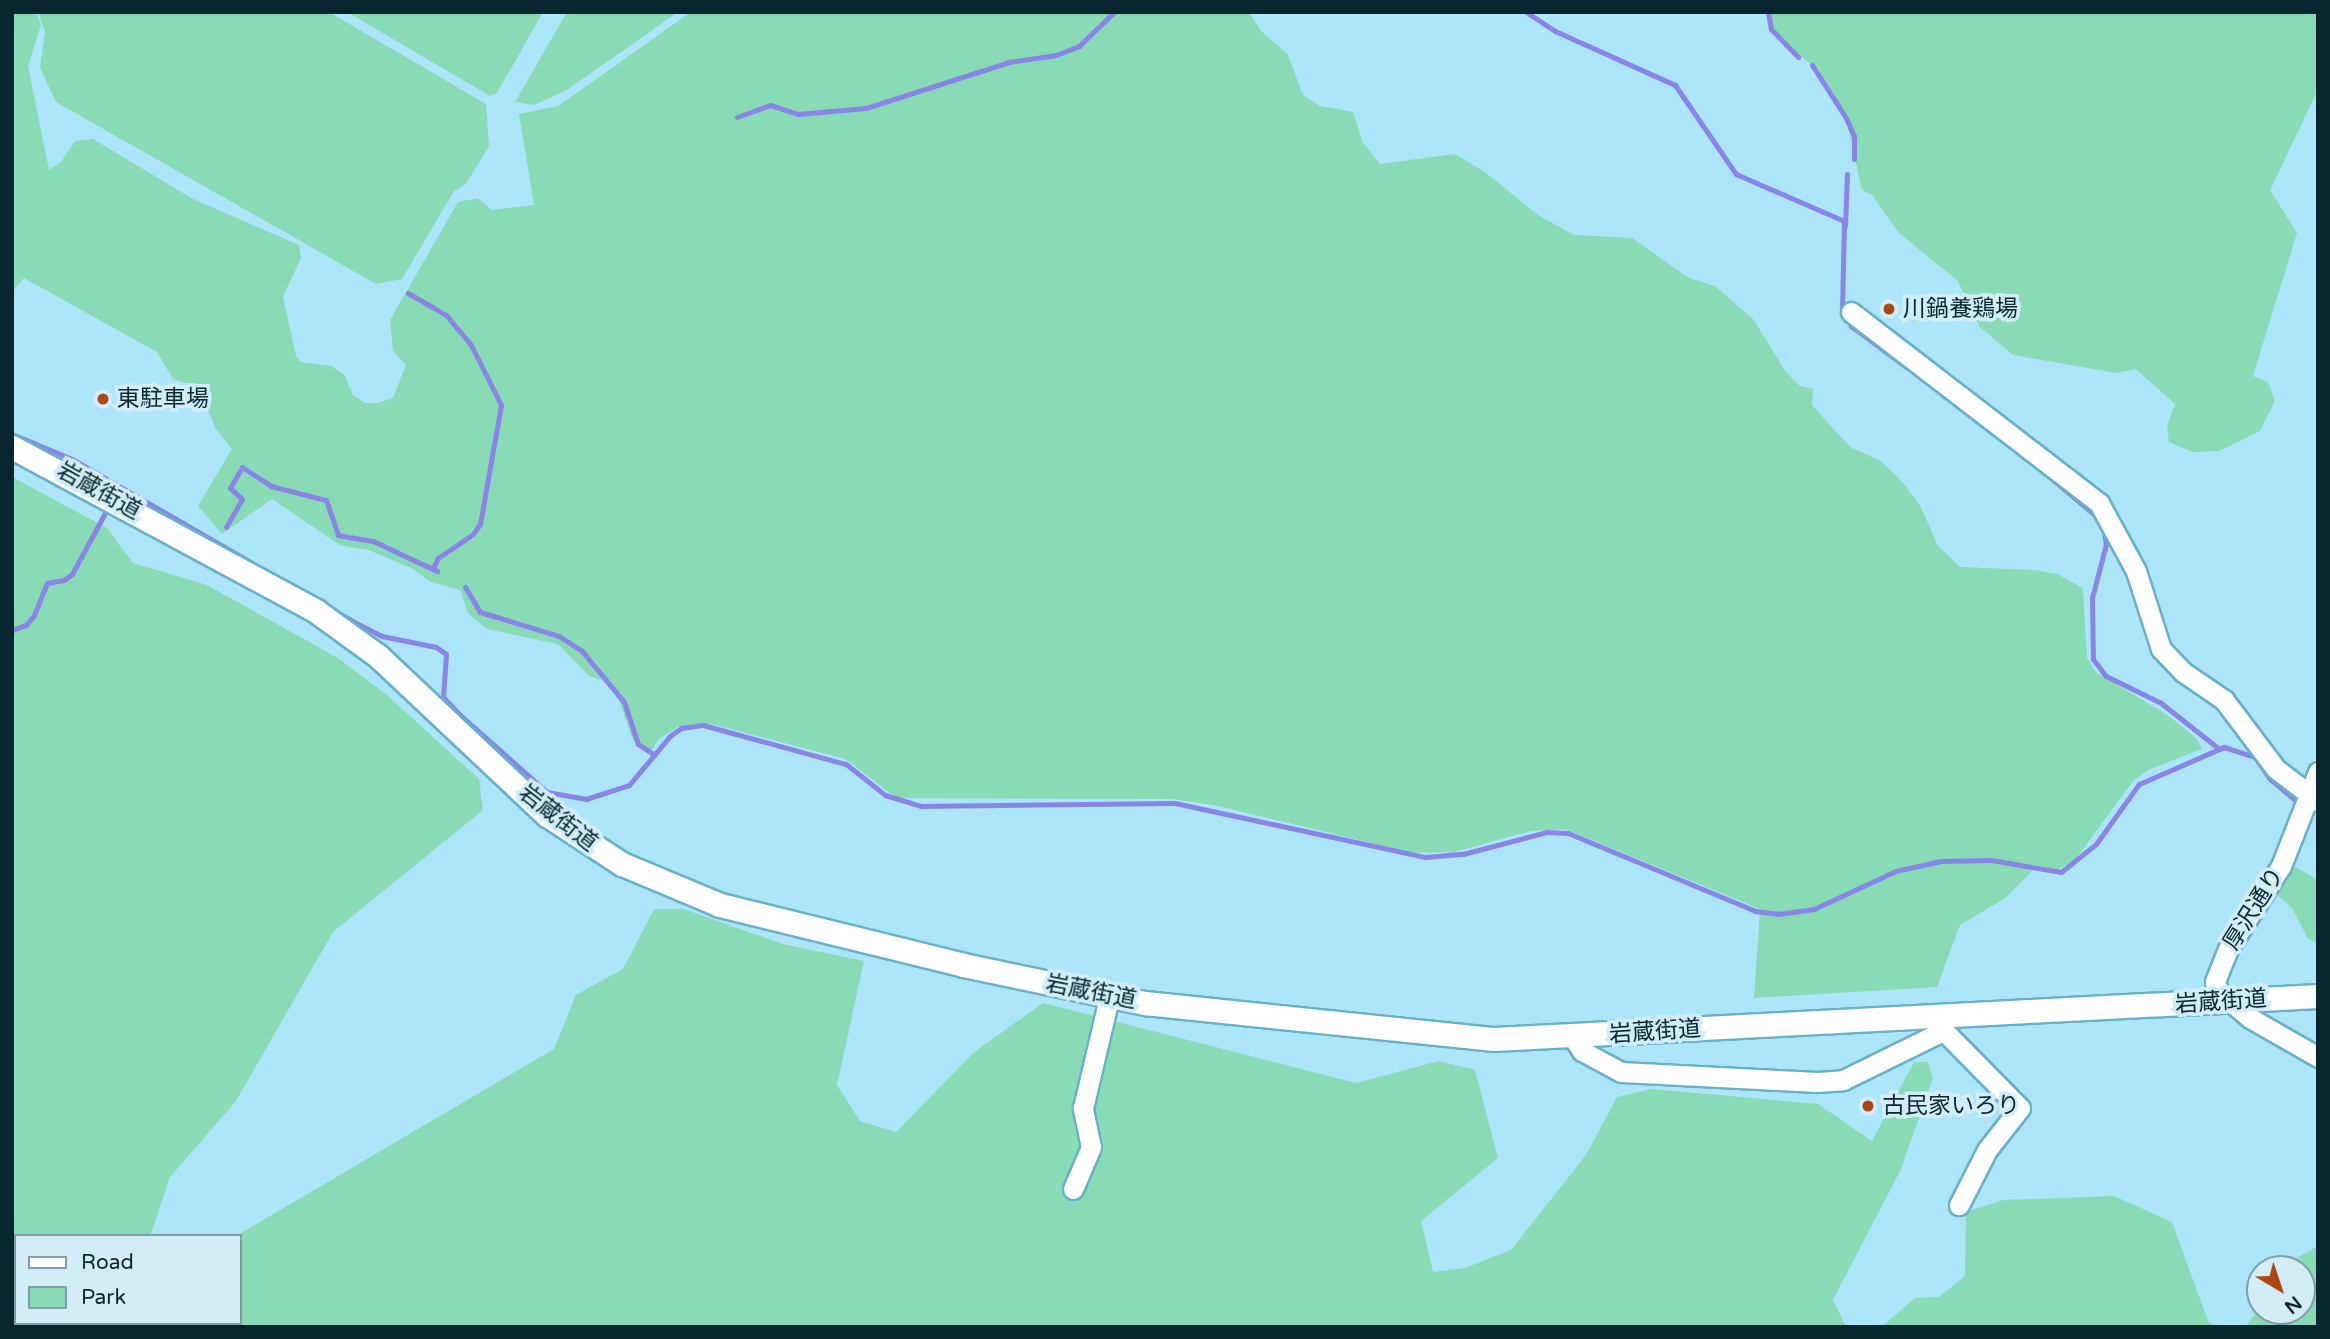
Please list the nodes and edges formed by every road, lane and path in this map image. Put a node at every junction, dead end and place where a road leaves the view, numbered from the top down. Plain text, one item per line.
1 (1851, 312) dead end
2 (12, 447) edge
3 (2318, 772) edge
4 (2309, 801) edge
5 (2318, 996) edge
6 (1110, 998) junction
7 (2231, 1001) junction
8 (1945, 1022) junction
9 (1573, 1037) junction
10 (2318, 1057) edge
11 (1073, 1189) dead end
12 (1959, 1205) dead end

1 - 4 street
2 - 6 main road, 岩蔵街道
3 - 4 street, 厚沢通り
4 - 7 street, 厚沢通り
5 - 7 main road, 岩蔵街道
6 - 9 main road, 岩蔵街道
6 - 11 street
7 - 8 main road, 岩蔵街道
7 - 10 street
8 - 9 main road, 岩蔵街道
8 - 9 street
8 - 12 street

